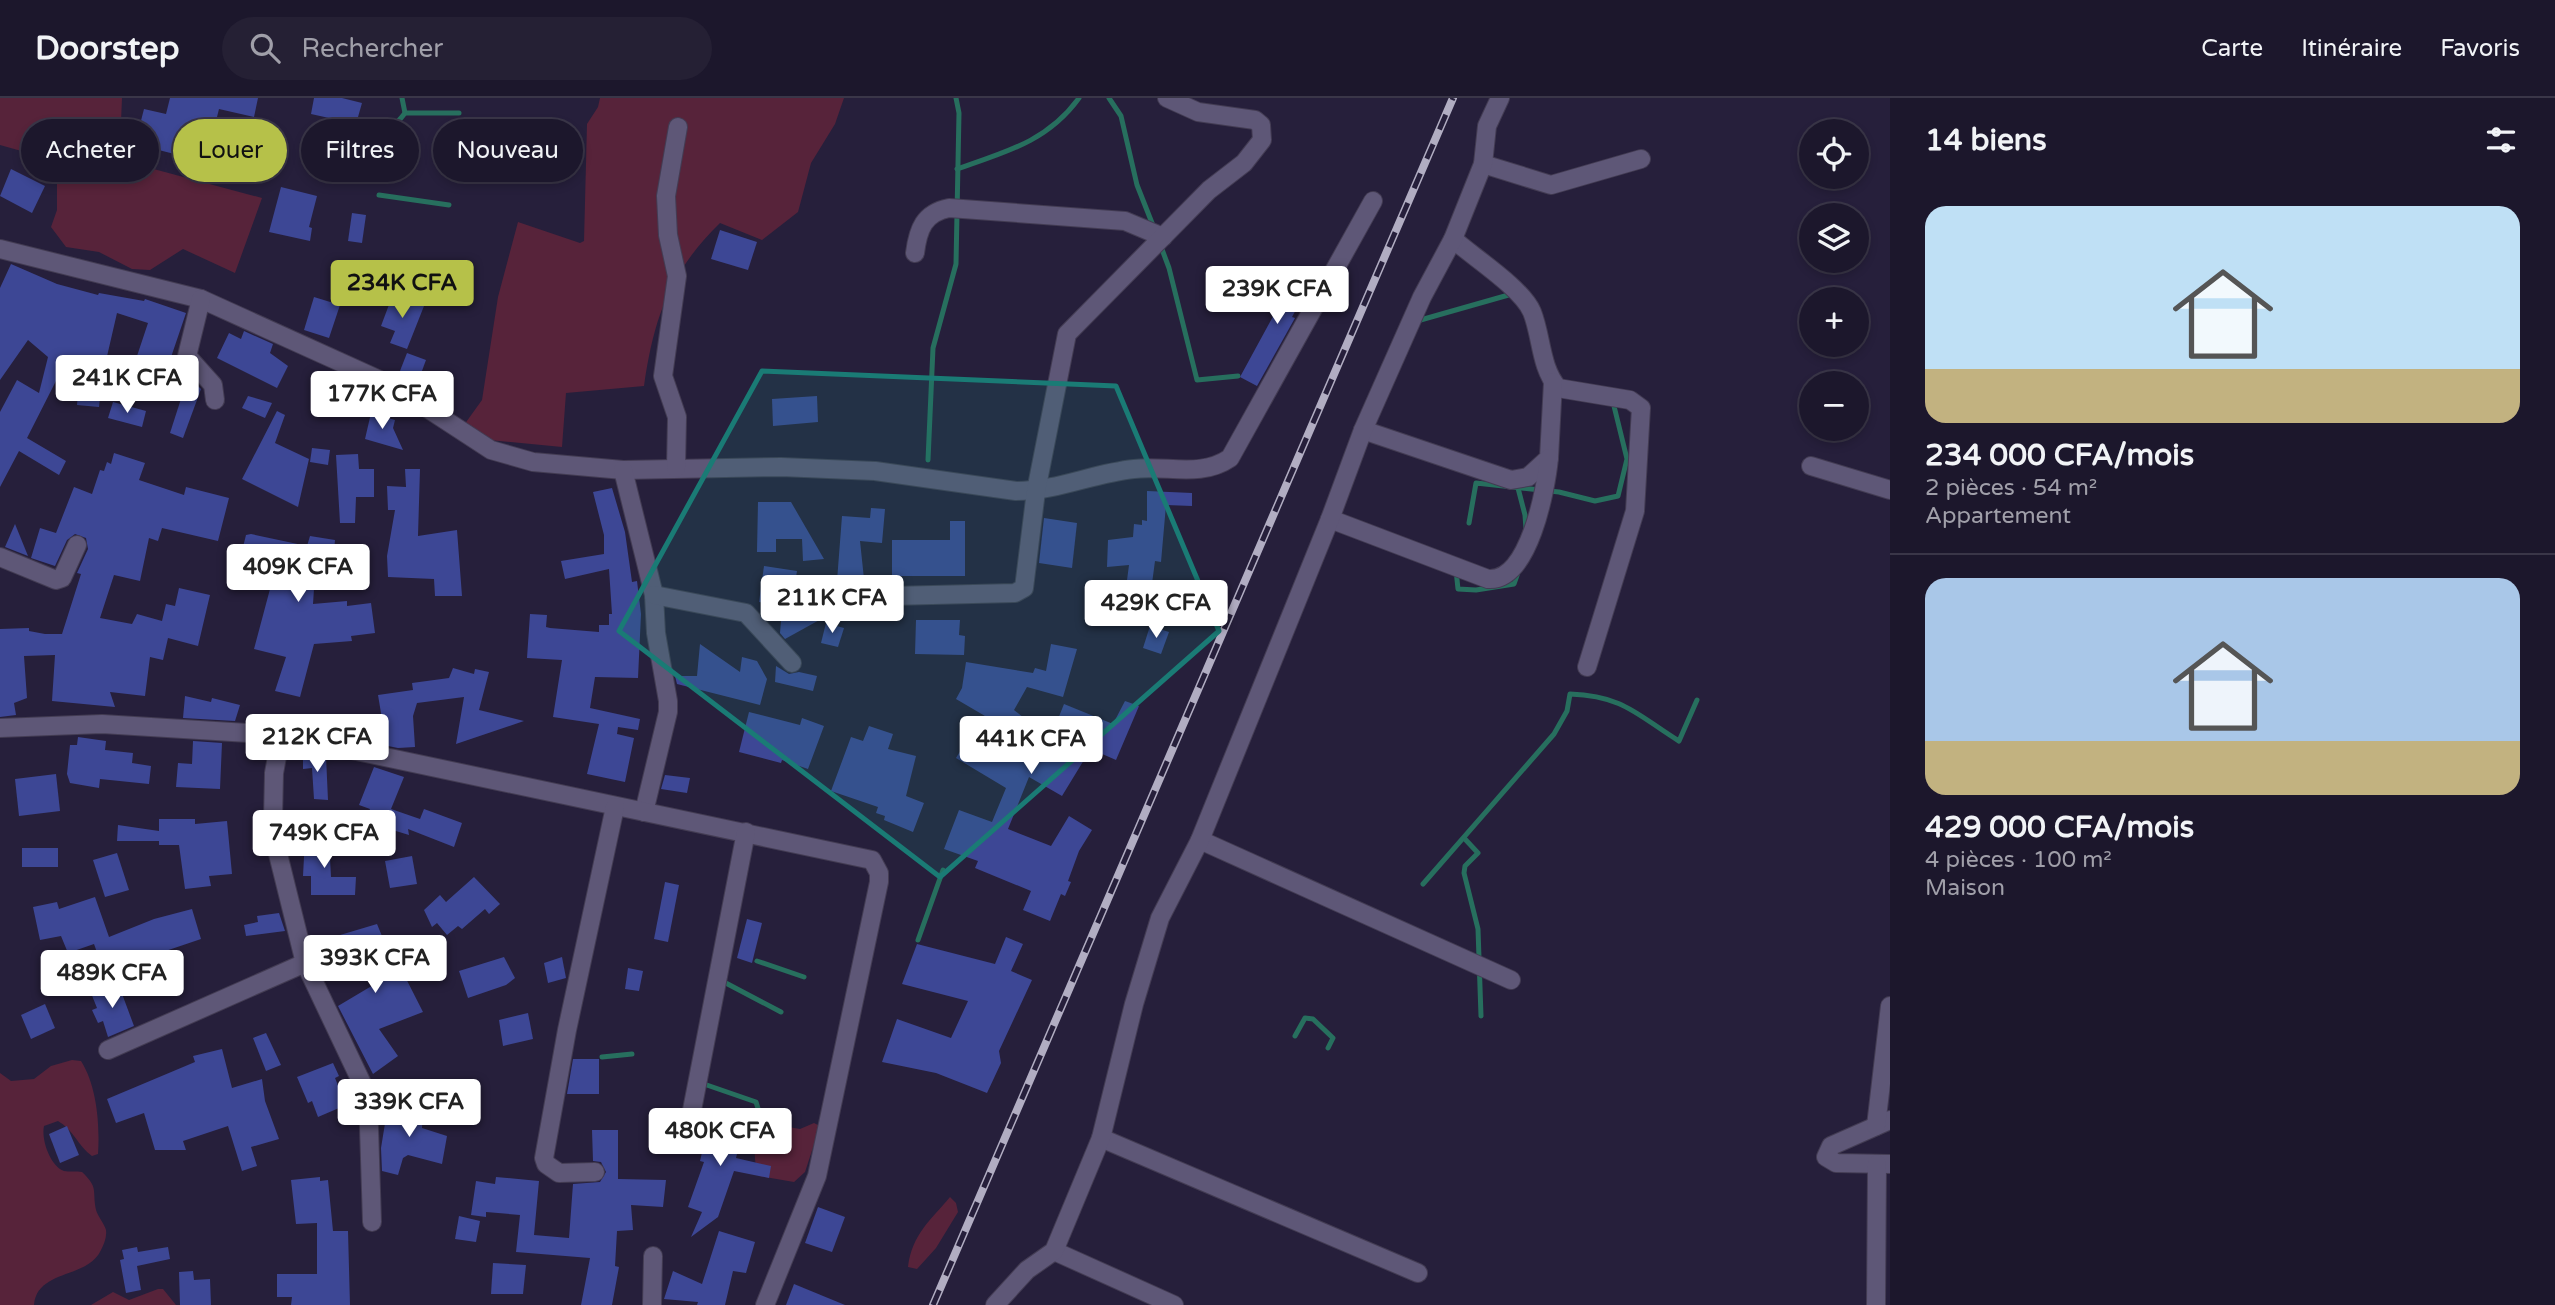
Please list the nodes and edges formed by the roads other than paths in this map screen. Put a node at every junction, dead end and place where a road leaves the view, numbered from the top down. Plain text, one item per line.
1 (1167, 98) edge
2 (1500, 98) edge
3 (678, 127) dead end
4 (1641, 159) dead end
5 (1483, 164) junction
6 (1373, 201) dead end
7 (1163, 237) junction
8 (1452, 239) junction
9 (0, 249) edge
10 (915, 253) dead end
11 (201, 299) junction
12 (1552, 382) junction
13 (215, 400) dead end
14 (1363, 430) junction
15 (1549, 458) junction
16 (1811, 466) dead end
17 (676, 468) junction
18 (623, 470) junction
19 (1890, 490) edge
20 (1037, 491) junction
21 (1330, 519) junction
22 (77, 545) dead end
23 (0, 557) edge
24 (654, 595) junction
25 (849, 597) dead end
26 (792, 663) dead end
27 (1587, 667) dead end
28 (0, 728) edge
29 (281, 735) junction
30 (615, 807) junction
31 (644, 812) junction
32 (746, 832) junction
33 (1200, 840) junction
34 (305, 963) junction
35 (1511, 980) dead end
36 (1890, 1006) edge
37 (108, 1050) dead end
38 (1883, 1123) edge
39 (1101, 1138) junction
40 (686, 1141) dead end
41 (1884, 1164) edge
42 (595, 1172) dead end
43 (372, 1223) dead end
44 (1054, 1251) junction
45 (653, 1256) dead end
46 (1418, 1273) dead end
47 (1166, 1303) edge
48 (652, 1305) edge
49 (765, 1305) edge
50 (995, 1305) edge
51 (1876, 1305) edge

1 - 7 street
2 - 5 street
3 - 17 street
4 - 5 street
5 - 8 street
6 - 20 street
7 - 10 street
7 - 20 street
8 - 12 street
8 - 14 street
9 - 11 street
11 - 13 street
11 - 18 street
12 - 15 street
12 - 27 street
14 - 15 street
14 - 21 street
15 - 21 street
16 - 19 street
17 - 18 street
17 - 20 street
18 - 24 street
20 - 25 street
21 - 33 street
22 - 23 street
24 - 26 street
24 - 31 street
28 - 29 street
29 - 30 street
29 - 34 street
30 - 31 street
30 - 42 street
31 - 32 street
32 - 40 street
32 - 49 street
33 - 35 street
33 - 39 street
34 - 37 street
34 - 43 street
36 - 38 street
38 - 41 street
39 - 44 street
39 - 46 street
41 - 51 street
44 - 47 street
44 - 50 street
45 - 48 street

